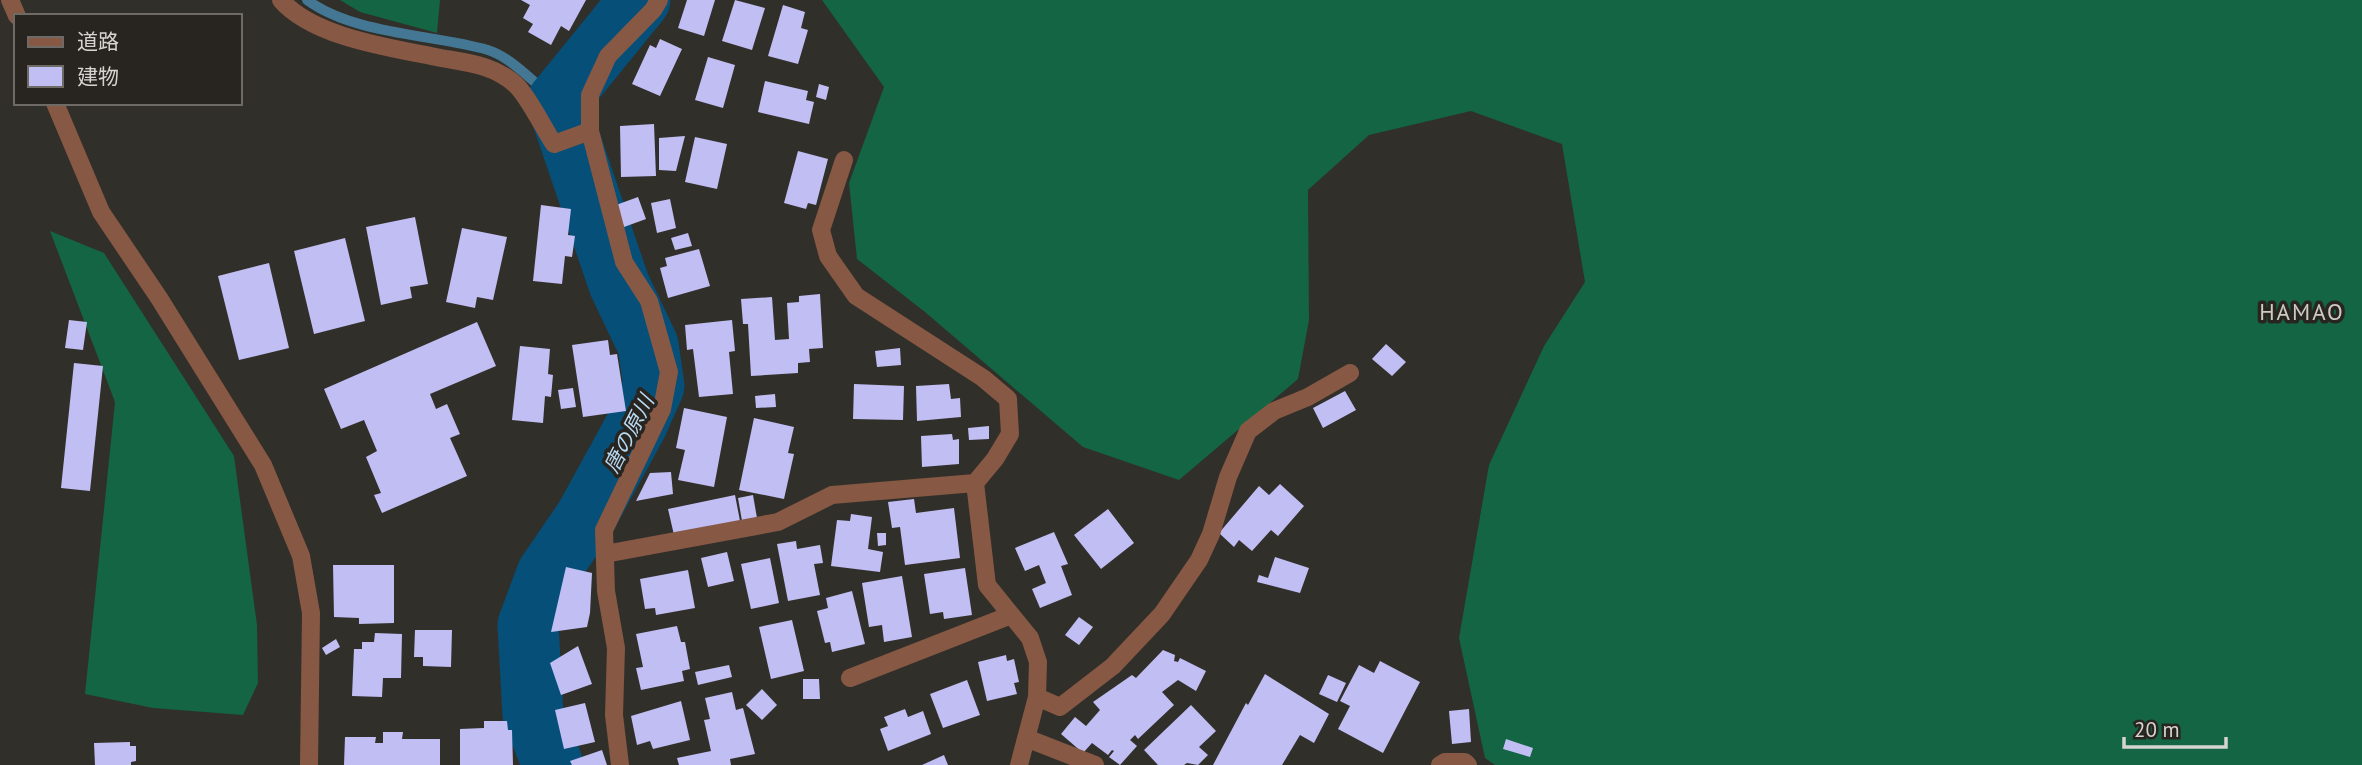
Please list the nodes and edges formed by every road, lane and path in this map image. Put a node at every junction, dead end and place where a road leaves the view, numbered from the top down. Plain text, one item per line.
1 (281, 0) edge
2 (659, 0) edge
3 (56, 105) edge
4 (590, 131) junction
5 (844, 160) dead end
6 (1350, 373) dead end
7 (975, 483) junction
8 (605, 554) junction
9 (1011, 615) junction
10 (850, 678) dead end
11 (1037, 697) junction
12 (1026, 738) junction
13 (309, 765) edge
14 (620, 765) edge
15 (1019, 765) edge
16 (1095, 765) edge
17 (1440, 765) edge
18 (1468, 765) edge

1 - 4 street
2 - 4 street
3 - 13 street
4 - 8 street
5 - 7 street
6 - 11 street
7 - 8 street
7 - 9 street
8 - 14 street
9 - 10 street
9 - 11 street
11 - 12 street
12 - 15 street
12 - 16 street
17 - 18 street

